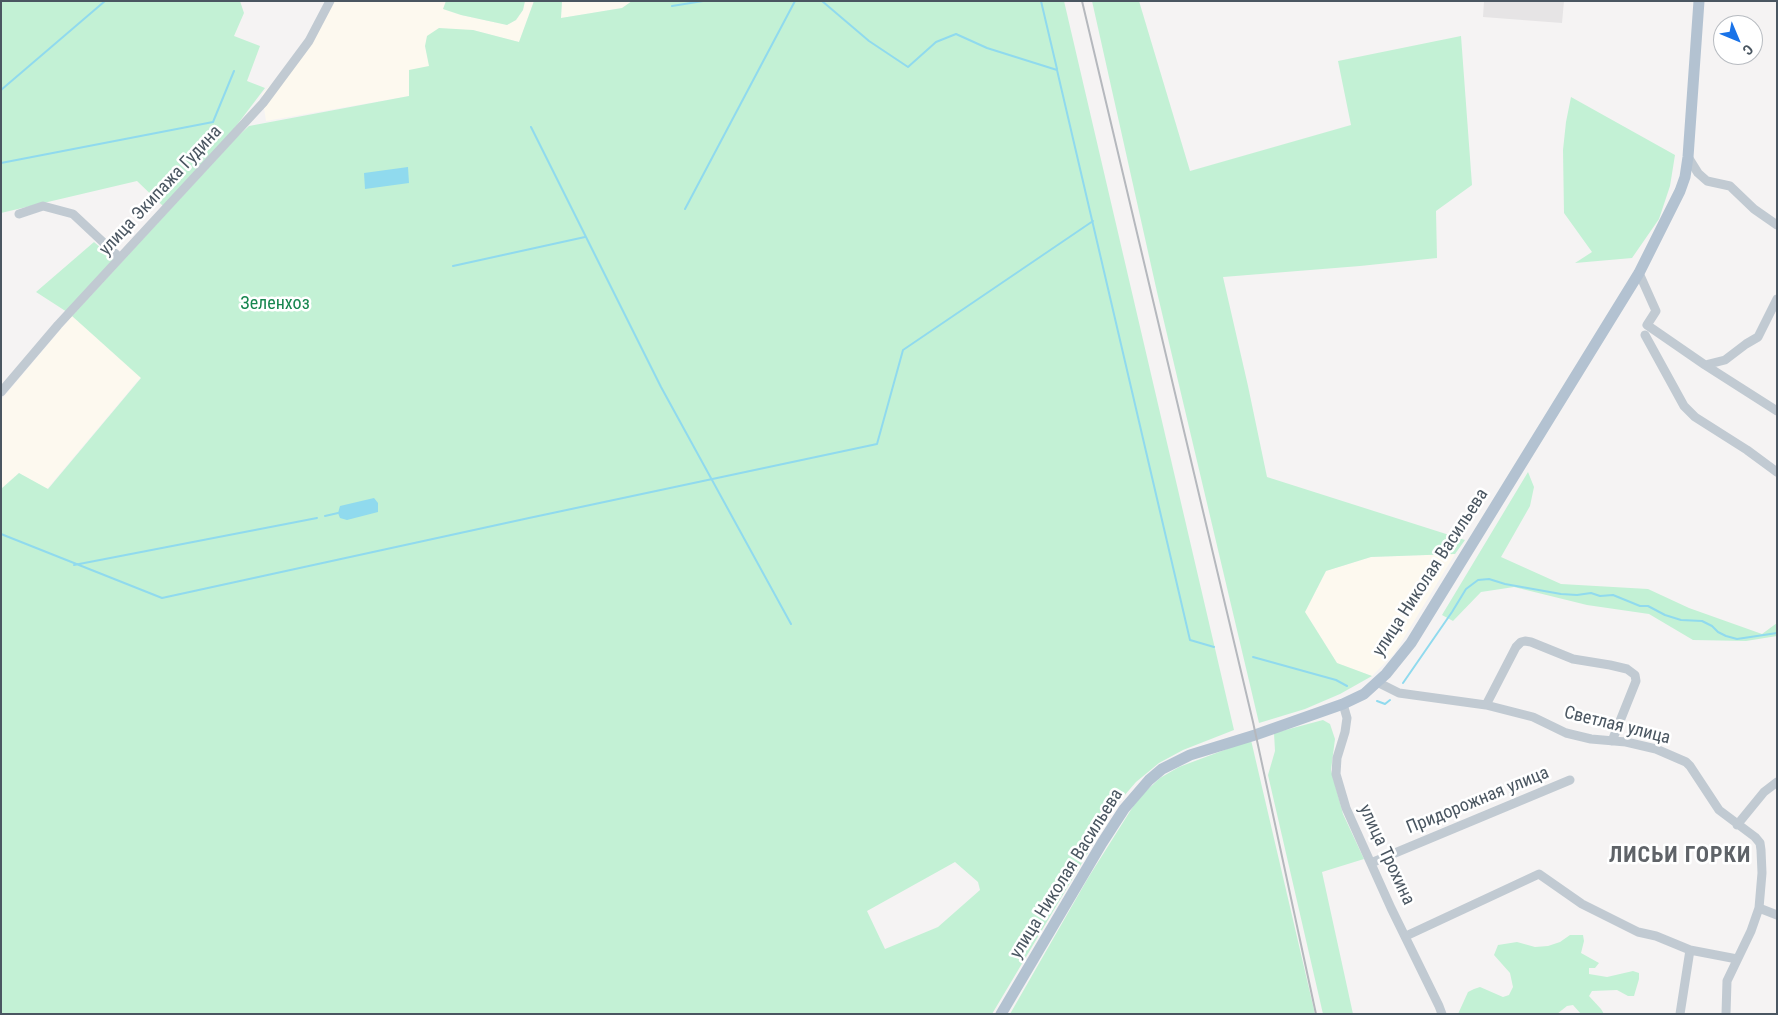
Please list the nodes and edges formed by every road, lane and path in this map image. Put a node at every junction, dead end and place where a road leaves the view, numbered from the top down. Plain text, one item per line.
1 (330, 1) edge
2 (1699, 1) edge
3 (1688, 157) junction
4 (19, 214) dead end
5 (1777, 225) edge
6 (120, 258) junction
7 (1639, 273) junction
8 (1777, 299) edge
9 (1645, 335) dead end
10 (1705, 365) junction
11 (1, 392) edge
12 (1777, 411) edge
13 (1777, 472) edge
14 (1376, 682) junction
15 (1343, 704) junction
16 (1486, 705) junction
17 (1612, 741) junction
18 (1570, 780) dead end
19 (1777, 782) edge
20 (1737, 825) junction
21 (1371, 863) junction
22 (1759, 908) junction
23 (1777, 915) edge
24 (1406, 936) junction
25 (1690, 950) junction
26 (1737, 959) junction
27 (1002, 1014) edge
28 (1442, 1014) edge
29 (1680, 1014) edge
30 (1726, 1014) edge

1 - 6 street, улица Экипажа Гудина
2 - 3 main road, улица Николая Васильева
3 - 5 street
3 - 7 main road, улица Николая Васильева
4 - 6 street
6 - 11 street, улица Экипажа Гудина
7 - 10 street
7 - 14 main road, улица Николая Васильева
8 - 10 street
9 - 13 street
10 - 12 street
14 - 15 main road, улица Николая Васильева
14 - 16 street, Светлая улица
15 - 21 street, улица Трохина
15 - 27 main road, улица Николая Васильева
16 - 17 street, Светлая улица
16 - 17 street
17 - 20 street, Светлая улица
18 - 21 street, Придорожная улица
19 - 20 street
20 - 22 street, Светлая улица
21 - 24 street, улица Трохина
22 - 23 street
22 - 26 street, Светлая улица
24 - 25 street
24 - 28 street, улица Трохина
25 - 26 street
25 - 29 street
26 - 30 street, Светлая улица

